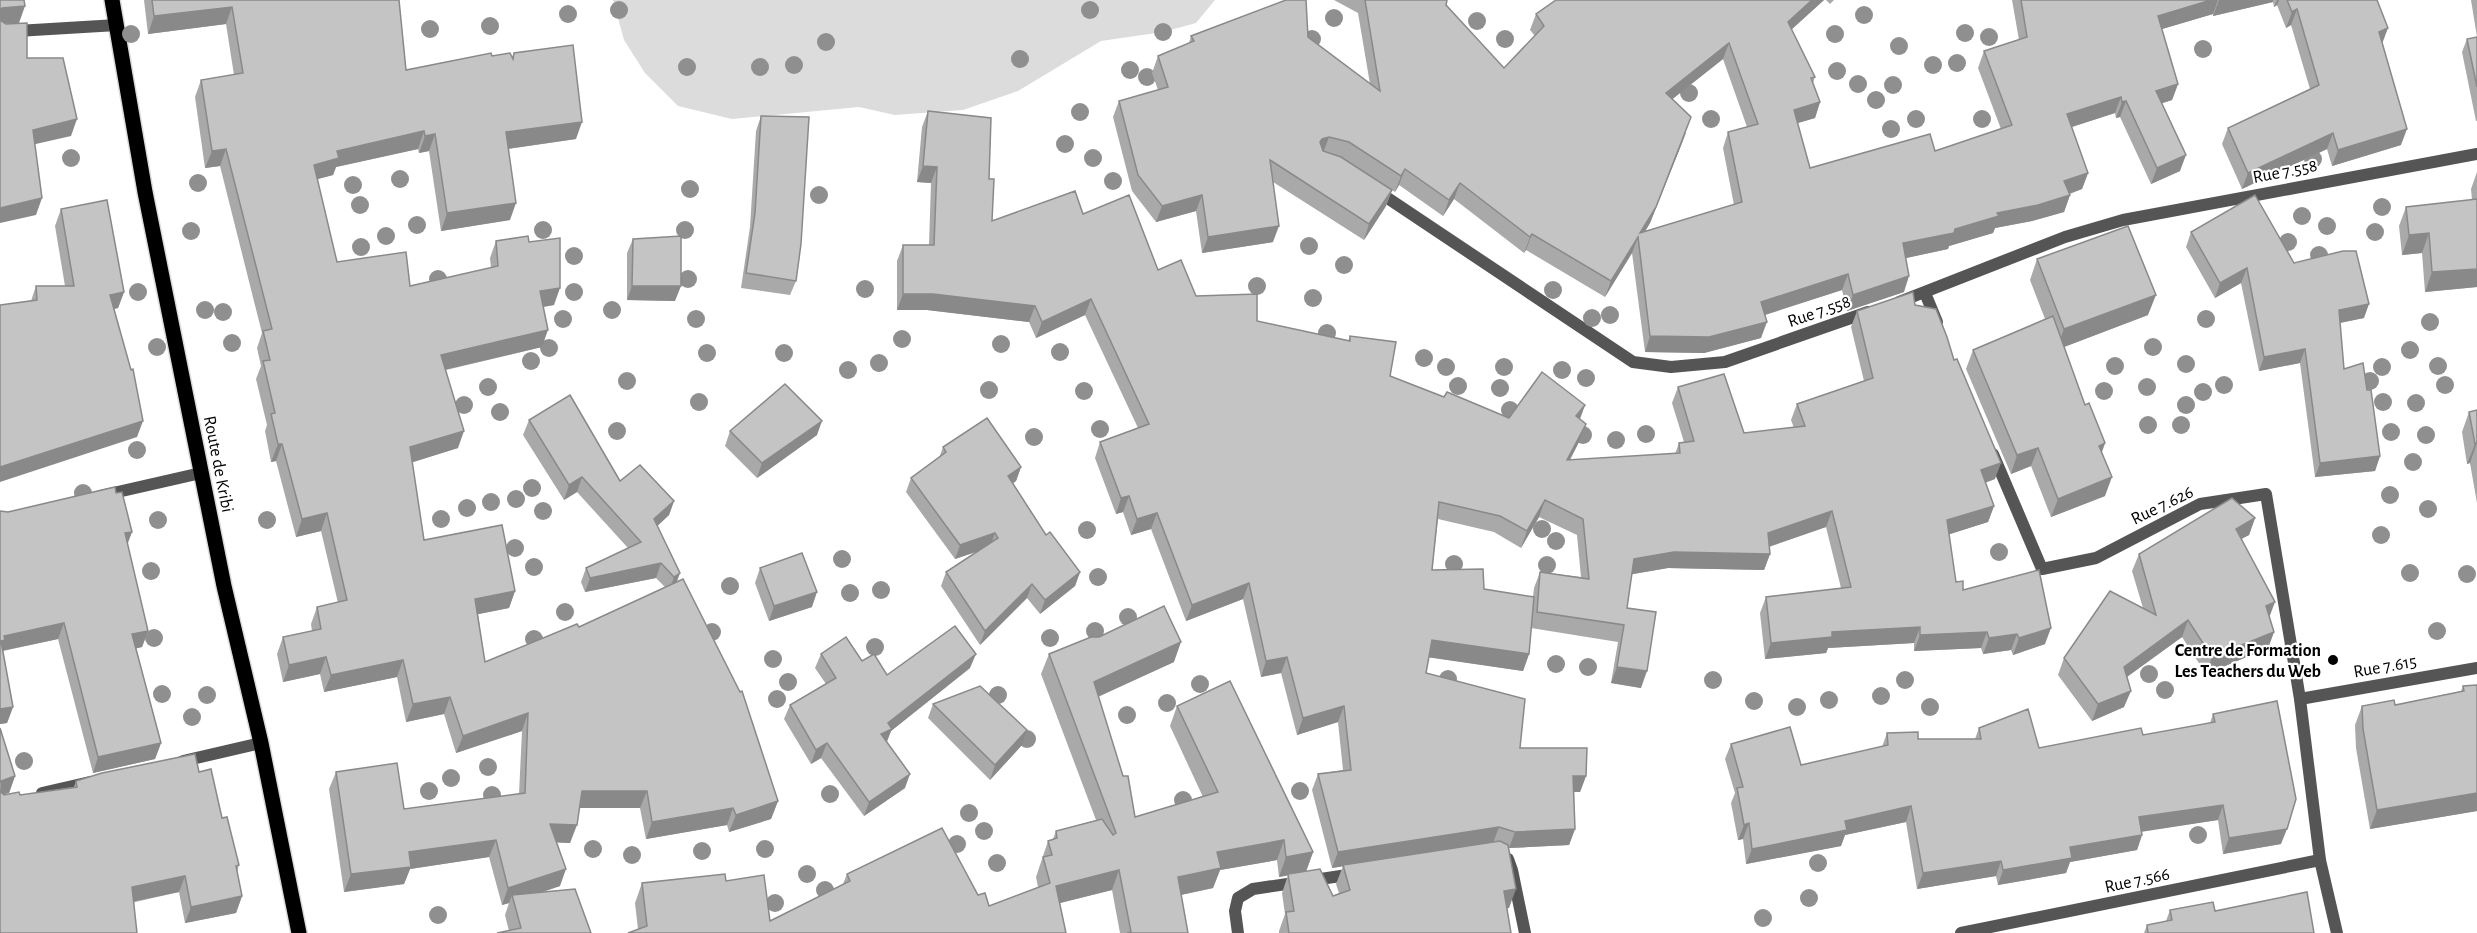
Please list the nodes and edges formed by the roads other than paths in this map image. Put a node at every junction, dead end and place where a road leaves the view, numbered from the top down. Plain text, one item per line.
1 (112, 0) edge
2 (117, 25) junction
3 (0, 32) edge
4 (2477, 153) edge
5 (1368, 185) edge
6 (1925, 293) junction
7 (1943, 337) edge
8 (1990, 447) edge
9 (201, 472) junction
10 (88, 499) edge
11 (2477, 668) edge
12 (2300, 699) junction
13 (261, 743) junction
14 (170, 764) edge
15 (102, 779) edge
16 (34, 795) edge
17 (1494, 851) edge
18 (2320, 860) junction
19 (1368, 871) edge
20 (2026, 927) edge
21 (299, 933) edge
22 (1238, 933) edge
23 (1525, 933) edge
24 (1961, 933) edge
25 (2337, 933) edge

1 - 2 main road, Route de Kribi
2 - 3 street
2 - 9 main road, Route de Kribi
4 - 6 street, Rue 7.558
5 - 6 street, Rue 7.558
6 - 7 street
8 - 12 street, Rue 7.626
9 - 10 street
9 - 13 main road, Route de Kribi
11 - 12 street, Rue 7.615
12 - 18 street, Rue 7.626
13 - 14 street
13 - 21 main road, Route de Kribi
15 - 16 street
17 - 23 street
18 - 20 street, Rue 7.566
18 - 25 street, Rue 7.626
19 - 22 street
20 - 24 street, Rue 7.566

